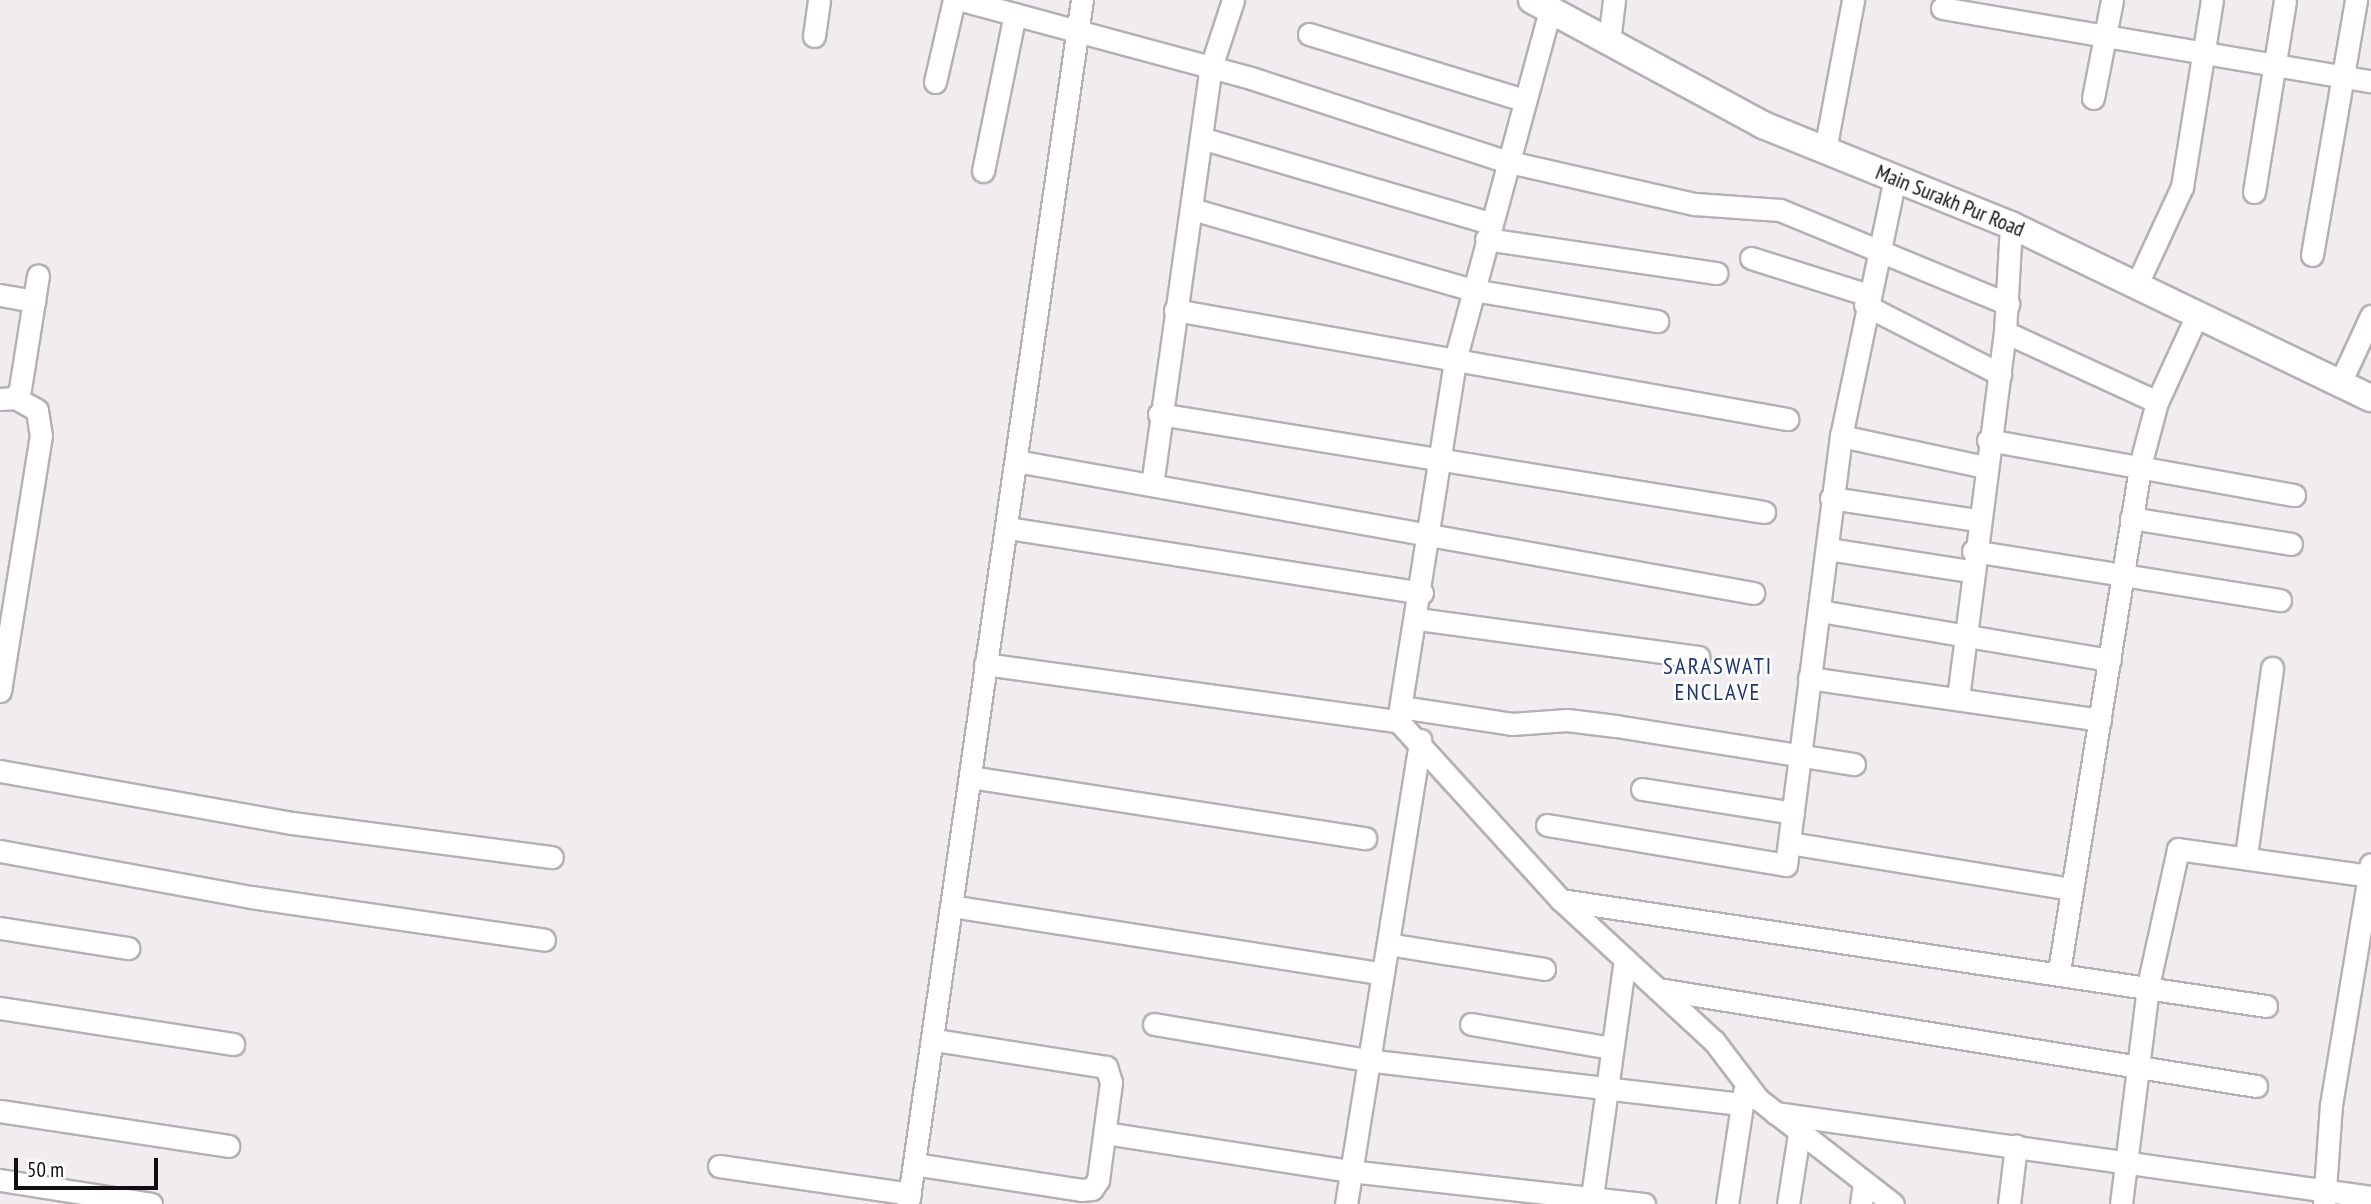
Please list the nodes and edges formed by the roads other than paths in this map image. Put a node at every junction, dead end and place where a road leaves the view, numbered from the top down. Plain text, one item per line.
1 (819, 0) edge
2 (954, 0) edge
3 (962, 0) edge
4 (1083, 0) edge
5 (1233, 0) edge
6 (1614, 0) edge
7 (1853, 0) edge
8 (2112, 0) edge
9 (2212, 0) edge
10 (2285, 0) edge
11 (2356, 0) edge
12 (1541, 5) edge
13 (1942, 8) dead end
14 (1015, 15) junction
15 (1076, 31) junction
16 (1309, 34) dead end
17 (814, 36) dead end
18 (2105, 36) junction
19 (1609, 41) junction
20 (2203, 50) junction
21 (2275, 64) junction
22 (1211, 67) junction
23 (2342, 76) junction
24 (2371, 81) edge
25 (935, 82) dead end
26 (2094, 98) dead end
27 (1524, 100) junction
28 (1201, 138) junction
29 (1825, 150) junction
30 (1505, 161) junction
31 (983, 171) dead end
32 (1895, 178) junction
33 (2254, 192) dead end
34 (1192, 209) junction
35 (2011, 225) junction
36 (1488, 231) junction
37 (1880, 248) junction
38 (2312, 255) dead end
39 (1751, 258) dead end
40 (1717, 273) dead end
41 (38, 275) dead end
42 (2136, 286) junction
43 (1473, 290) junction
44 (0, 295) edge
45 (1867, 300) junction
46 (34, 301) junction
47 (2008, 304) junction
48 (1175, 310) junction
49 (2197, 315) junction
50 (2371, 316) edge
51 (1657, 321) dead end
52 (2005, 332) junction
53 (1455, 360) junction
54 (2000, 374) junction
55 (2340, 383) junction
56 (8, 398) edge
57 (2371, 398) edge
58 (2157, 401) junction
59 (1159, 414) junction
60 (1787, 419) dead end
61 (1841, 436) junction
62 (1988, 440) junction
63 (1441, 460) junction
64 (1016, 461) junction
65 (2141, 463) junction
66 (1983, 467) junction
67 (1152, 485) junction
68 (2294, 495) dead end
69 (1831, 498) junction
70 (1764, 512) dead end
71 (2131, 518) junction
72 (1977, 520) junction
73 (1008, 528) junction
74 (1431, 534) junction
75 (2291, 544) dead end
76 (1828, 549) junction
77 (1971, 561) junction
78 (2121, 580) junction
79 (1422, 593) junction
80 (1753, 593) dead end
81 (2280, 600) dead end
82 (1820, 611) junction
83 (1418, 619) junction
84 (1962, 633) junction
85 (1698, 657) dead end
86 (2110, 660) junction
87 (985, 664) junction
88 (2272, 668) dead end
89 (1809, 678) junction
90 (0, 691) edge
91 (1958, 698) junction
92 (1399, 714) junction
93 (2100, 720) junction
94 (1420, 740) junction
95 (1797, 755) junction
96 (1854, 764) dead end
97 (0, 771) edge
98 (970, 777) junction
99 (1642, 789) dead end
100 (1793, 813) junction
101 (1547, 825) dead end
102 (1365, 838) dead end
103 (1790, 843) junction
104 (0, 850) edge
105 (2246, 856) junction
106 (552, 857) dead end
107 (2370, 871) edge
108 (2072, 889) junction
109 (1561, 901) junction
110 (951, 906) junction
111 (0, 928) edge
112 (544, 940) dead end
113 (1388, 944) junction
114 (128, 948) dead end
115 (1625, 959) junction
116 (1544, 969) dead end
117 (2059, 971) junction
118 (1383, 974) junction
119 (2148, 986) junction
120 (1658, 989) junction
121 (2266, 1006) dead end
122 (0, 1009) edge
123 (1154, 1024) dead end
124 (1471, 1024) dead end
125 (935, 1040) junction
126 (233, 1044) dead end
127 (1612, 1048) junction
128 (1366, 1060) junction
129 (2138, 1068) junction
130 (1745, 1082) junction
131 (1606, 1085) junction
132 (2256, 1086) dead end
133 (1742, 1104) junction
134 (0, 1111) edge
135 (1773, 1112) junction
136 (1105, 1133) junction
137 (1799, 1134) junction
138 (2016, 1145) junction
139 (228, 1146) dead end
140 (2127, 1160) junction
141 (914, 1164) junction
142 (719, 1166) dead end
143 (1350, 1171) junction
144 (0, 1180) edge
145 (1863, 1194) edge
146 (2324, 1195) edge
147 (2371, 1197) edge
148 (909, 1199) edge
149 (1592, 1200) edge
150 (151, 1204) edge
151 (1346, 1204) edge
152 (1644, 1204) edge
153 (1727, 1204) edge
154 (1788, 1204) edge
155 (1893, 1204) edge
156 (2009, 1204) edge
157 (2121, 1204) edge

1 - 17 street
2 - 25 street
3 - 14 street
4 - 15 street
5 - 22 street
6 - 19 street
7 - 29 street
8 - 18 street
9 - 20 street
10 - 21 street
11 - 23 street
12 - 19 street, Main Surakh Pur Road
12 - 27 street
13 - 18 street
14 - 15 street
14 - 31 street
15 - 22 street
15 - 64 street
16 - 27 street
18 - 20 street
18 - 26 street
19 - 29 street, Main Surakh Pur Road
20 - 21 street
20 - 42 street
21 - 23 street
21 - 33 street
22 - 28 street
22 - 30 street
23 - 24 street
23 - 38 street
27 - 30 street
28 - 34 street
28 - 36 street
29 - 32 street, Main Surakh Pur Road
30 - 36 street
30 - 37 street
32 - 35 street, Main Surakh Pur Road
32 - 37 street
34 - 43 street
34 - 48 street
35 - 42 street, Main Surakh Pur Road
35 - 47 street
36 - 40 street
36 - 43 street
37 - 45 street
37 - 47 street
39 - 45 street
41 - 46 street
42 - 49 street, Main Surakh Pur Road
43 - 51 street
43 - 53 street
44 - 46 street
45 - 54 street
45 - 61 street
46 - 56 street
47 - 52 street
48 - 53 street
48 - 59 street
49 - 55 street, Main Surakh Pur Road
49 - 58 street
50 - 55 street
52 - 54 street
52 - 58 street
53 - 60 street
53 - 63 street
54 - 62 street
55 - 57 street, Main Surakh Pur Road
56 - 90 street
58 - 65 street
59 - 63 street
59 - 67 street
61 - 66 street
61 - 69 street
62 - 65 street
62 - 66 street
63 - 70 street
63 - 74 street
64 - 67 street
64 - 73 street
65 - 68 street
65 - 71 street
66 - 72 street
67 - 74 street
69 - 72 street
69 - 76 street
71 - 75 street
71 - 78 street
72 - 77 street
73 - 79 street
73 - 87 street
74 - 79 street
74 - 80 street
76 - 77 street
76 - 82 street
77 - 78 street
77 - 84 street
78 - 81 street
78 - 86 street
79 - 83 street
82 - 84 street
82 - 89 street
83 - 85 street
83 - 92 street
84 - 86 street
84 - 91 street
86 - 93 street
87 - 92 street
87 - 98 street
88 - 105 street
89 - 91 street
89 - 95 street
91 - 93 street
92 - 94 street
92 - 95 street
93 - 108 street
94 - 109 street
94 - 113 street
95 - 96 street
95 - 100 street
97 - 106 street
98 - 102 street
98 - 110 street
99 - 100 street
100 - 103 street
101 - 103 street
103 - 108 street
104 - 112 street
105 - 107 street
105 - 119 street
107 - 146 street
108 - 117 street
109 - 115 street
109 - 117 street
110 - 118 street
110 - 125 street
111 - 114 street
113 - 116 street
113 - 118 street
115 - 120 street
115 - 127 street
117 - 119 street
118 - 128 street
119 - 121 street
119 - 129 street
120 - 129 street
120 - 130 street
122 - 126 street
123 - 128 street
124 - 127 street
125 - 136 street
125 - 141 street
127 - 131 street
128 - 131 street
128 - 143 street
129 - 132 street
129 - 140 street
130 - 133 street
130 - 135 street
131 - 133 street
131 - 149 street
133 - 153 street
134 - 139 street
135 - 137 street
135 - 138 street
136 - 141 street
136 - 143 street
137 - 145 street
137 - 154 street
138 - 140 street
138 - 156 street
140 - 146 street
140 - 157 street
141 - 148 street
142 - 148 street
143 - 149 street
143 - 151 street
144 - 150 street
145 - 155 street
146 - 147 street
149 - 152 street

